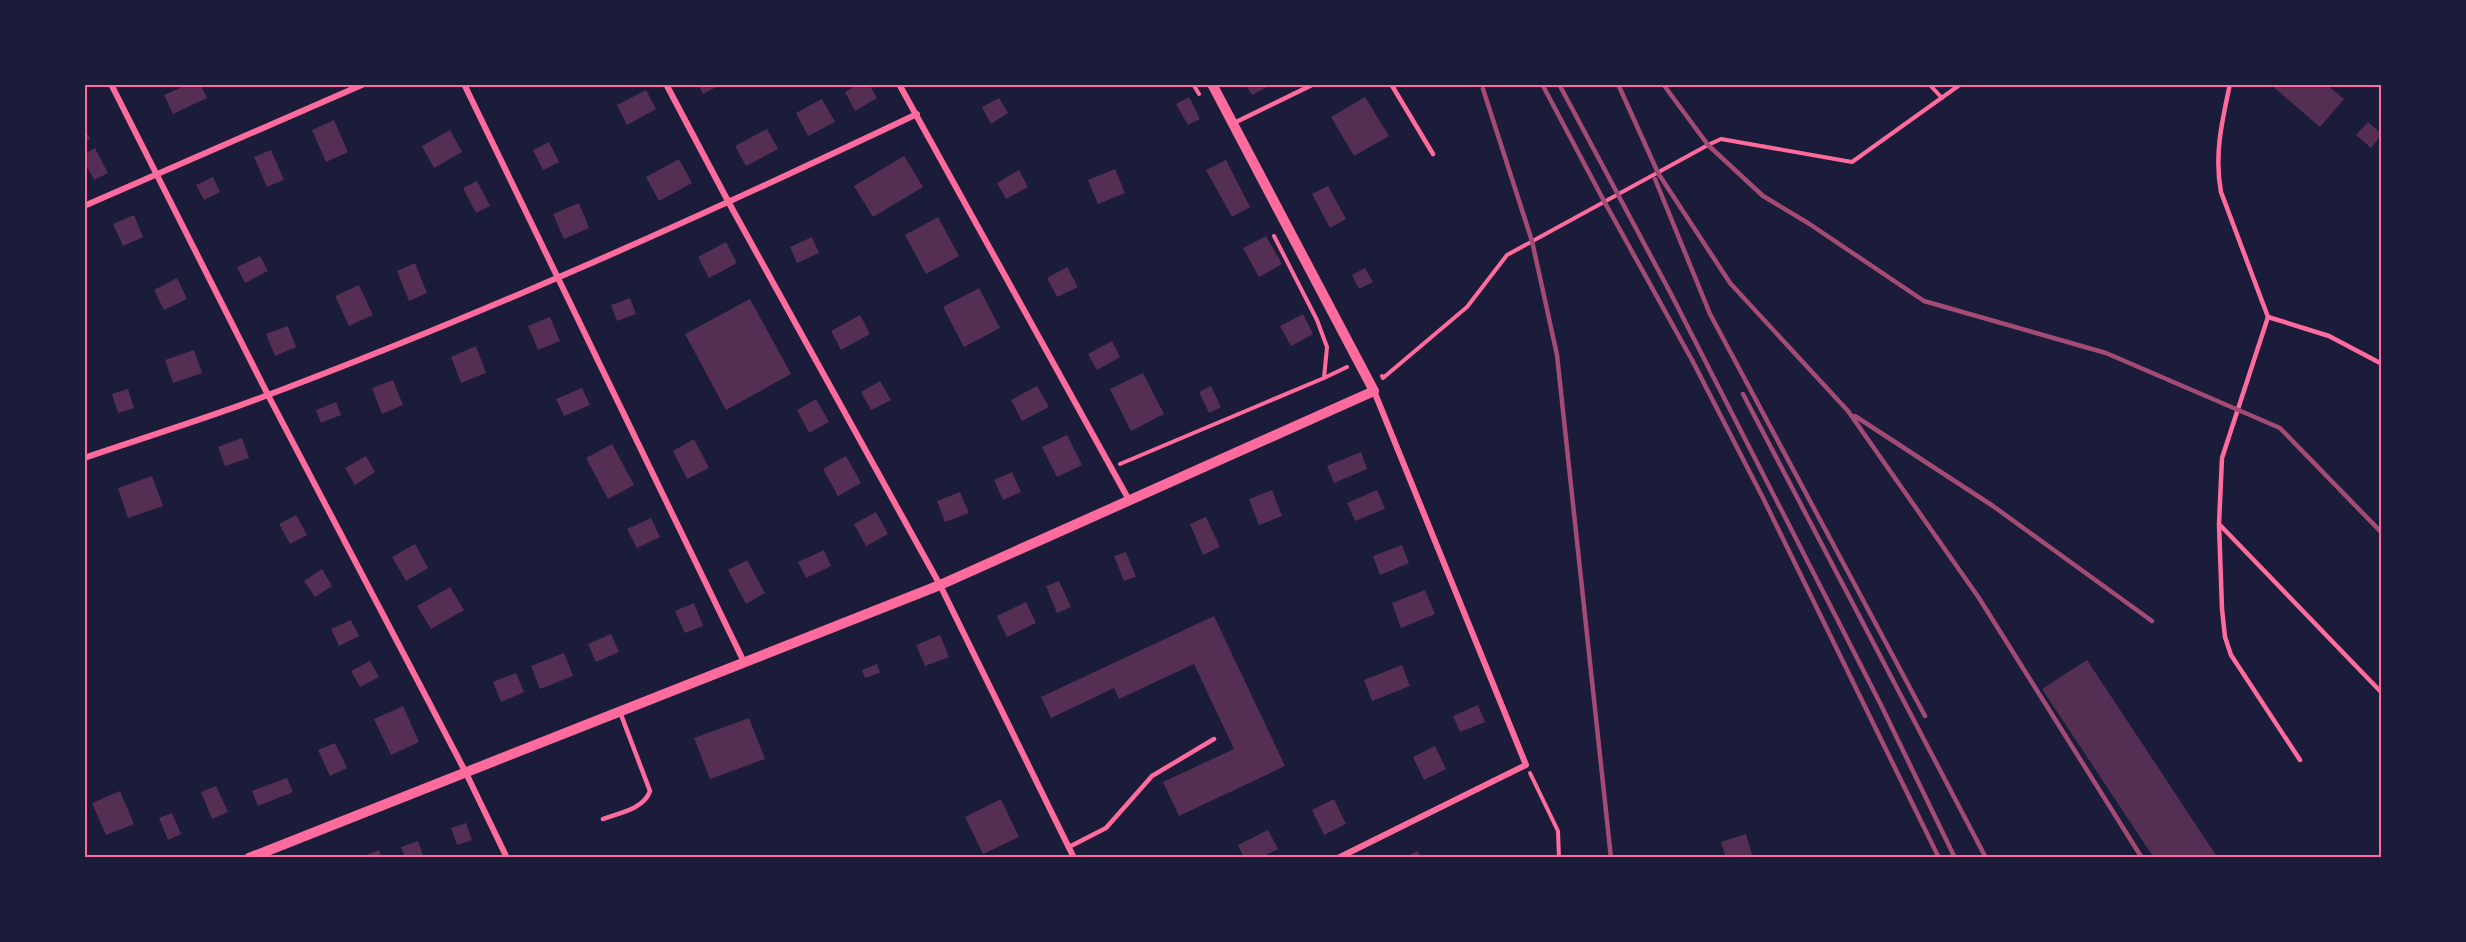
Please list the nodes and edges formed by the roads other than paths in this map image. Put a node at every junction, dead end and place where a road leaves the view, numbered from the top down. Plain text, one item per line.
1 (111, 84) edge
2 (364, 84) edge
3 (464, 84) edge
4 (666, 84) edge
5 (900, 84) edge
6 (1212, 84) edge
7 (1314, 84) edge
8 (1391, 84) edge
9 (2230, 84) edge
10 (917, 114) junction
11 (1234, 123) junction
12 (1433, 154) dead end
13 (156, 175) junction
14 (729, 203) junction
15 (84, 206) edge
16 (557, 279) junction
17 (2268, 317) junction
18 (2382, 364) edge
19 (1374, 391) junction
20 (268, 395) junction
21 (84, 458) edge
22 (1129, 500) junction
23 (2219, 524) junction
24 (940, 585) junction
25 (744, 662) junction
26 (2382, 693) edge
27 (620, 710) junction
28 (1214, 739) dead end
29 (2300, 760) dead end
30 (465, 771) junction
31 (603, 819) dead end
32 (1069, 847) junction
33 (249, 858) edge
34 (507, 858) edge
35 (1074, 858) edge
36 (1338, 858) edge

1 - 13 street
2 - 13 street
3 - 16 street
4 - 14 street
5 - 10 street
6 - 11 street
7 - 11 lane
8 - 12 lane
9 - 17 lane
10 - 14 street
10 - 22 street
11 - 19 street
13 - 15 street
13 - 20 street
14 - 16 street
14 - 24 street
16 - 20 street
16 - 25 street
17 - 18 lane
17 - 23 lane
19 - 22 street
19 - 36 street
20 - 21 street
20 - 30 street
22 - 24 street
23 - 26 lane
23 - 29 lane
24 - 25 street
24 - 32 street
25 - 27 street
27 - 30 street
27 - 31 lane
28 - 32 lane
30 - 33 street
30 - 34 street
32 - 35 street

